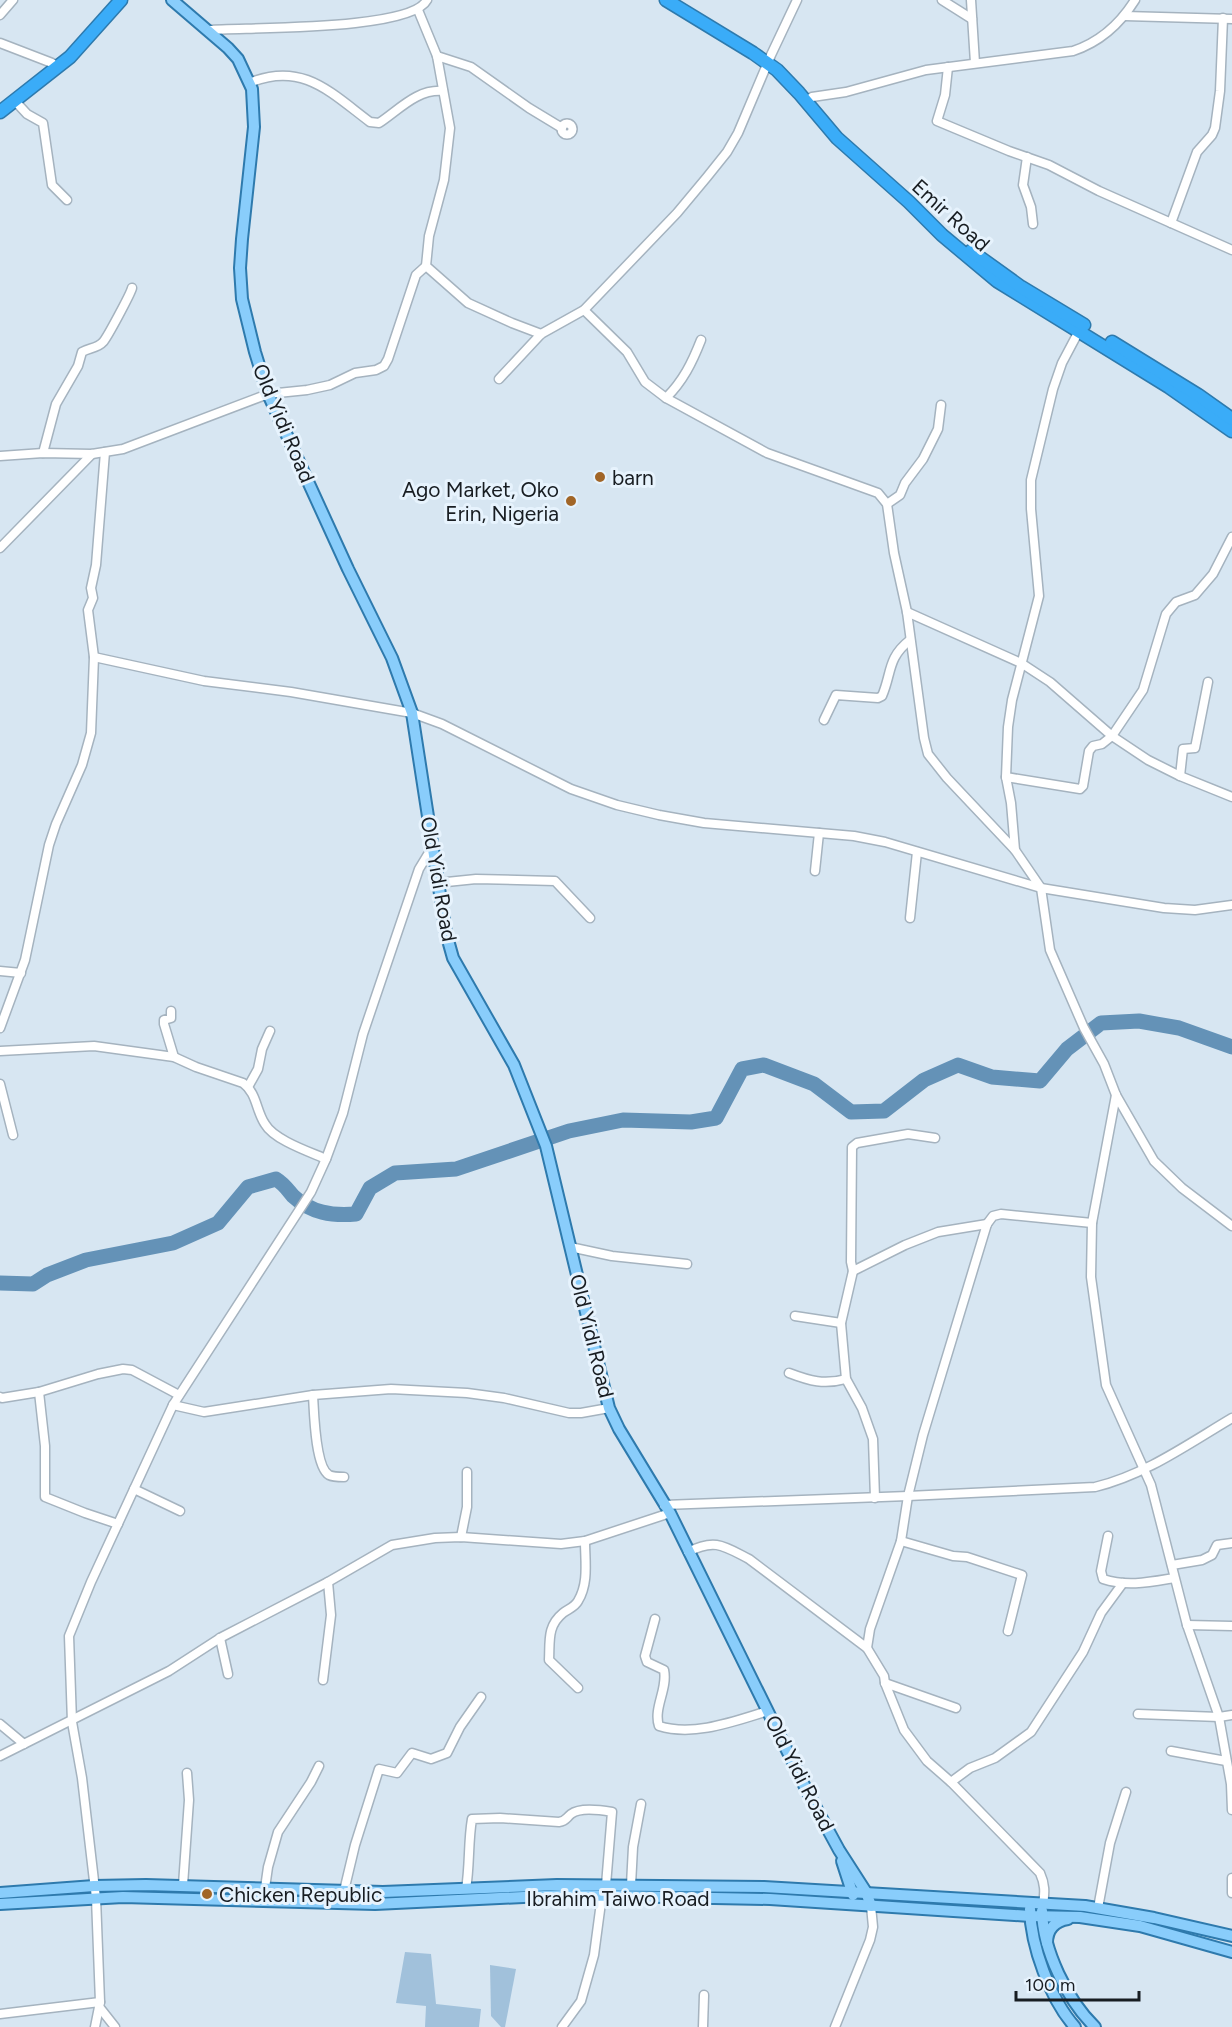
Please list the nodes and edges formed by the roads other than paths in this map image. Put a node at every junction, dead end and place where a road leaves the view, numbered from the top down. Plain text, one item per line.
1 (13, 0) edge
2 (111, 0) edge
3 (122, 0) edge
4 (172, 0) edge
5 (427, 0) edge
6 (666, 0) edge
7 (681, 0) edge
8 (797, 0) edge
9 (942, 0) edge
10 (971, 0) edge
11 (1135, 0) edge
12 (418, 10) junction
13 (0, 15) edge
14 (1125, 16) junction
15 (972, 19) junction
16 (1228, 19) edge
17 (209, 30) junction
18 (0, 43) edge
19 (437, 56) junction
20 (769, 59) junction
21 (52, 63) junction
22 (975, 63) junction
23 (948, 67) junction
24 (249, 83) junction
25 (443, 91) junction
26 (809, 99) junction
27 (15, 101) junction
28 (0, 102) edge
29 (0, 112) edge
30 (562, 128) dead end
31 (1027, 157) junction
32 (67, 200) dead end
33 (1171, 223) junction
34 (1033, 225) dead end
35 (1232, 250) edge
36 (426, 266) junction
37 (132, 288) dead end
38 (584, 310) junction
39 (1080, 327) junction
40 (541, 334) junction
41 (701, 340) dead end
42 (499, 379) dead end
43 (268, 394) junction
44 (666, 398) junction
45 (941, 405) dead end
46 (1232, 419) edge
47 (1232, 432) edge
48 (105, 452) junction
49 (43, 453) junction
50 (92, 454) junction
51 (0, 456) edge
52 (887, 504) junction
53 (1232, 537) edge
54 (0, 549) edge
55 (907, 612) junction
56 (910, 640) junction
57 (94, 657) junction
58 (1021, 663) junction
59 (1208, 682) dead end
60 (412, 713) junction
61 (824, 720) dead end
62 (1112, 736) junction
63 (1180, 776) junction
64 (1006, 777) junction
65 (1232, 797) edge
66 (819, 833) junction
67 (433, 846) junction
68 (1015, 850) junction
69 (917, 852) junction
70 (815, 871) dead end
71 (437, 883) junction
72 (1041, 888) junction
73 (1232, 905) edge
74 (590, 918) dead end
75 (910, 918) dead end
76 (0, 971) edge
77 (21, 973) junction
78 (171, 1011) dead end
79 (0, 1028) edge
80 (270, 1030) dead end
81 (0, 1051) edge
82 (174, 1057) junction
83 (0, 1084) edge
84 (248, 1087) junction
85 (1116, 1095) junction
86 (14, 1135) dead end
87 (935, 1138) dead end
88 (326, 1159) junction
89 (1092, 1223) junction
90 (987, 1224) junction
91 (1232, 1226) edge
92 (570, 1247) junction
93 (687, 1264) dead end
94 (853, 1271) junction
95 (795, 1316) dead end
96 (841, 1323) junction
97 (789, 1373) dead end
98 (846, 1379) junction
99 (39, 1392) junction
100 (179, 1395) junction
101 (313, 1395) junction
102 (0, 1397) edge
103 (173, 1405) junction
104 (609, 1408) junction
105 (1232, 1418) edge
106 (1143, 1470) junction
107 (467, 1472) dead end
108 (344, 1477) dead end
109 (134, 1489) junction
110 (908, 1496) junction
111 (874, 1498) junction
112 (667, 1509) junction
113 (180, 1511) dead end
114 (118, 1524) junction
115 (1108, 1536) dead end
116 (461, 1538) junction
117 (585, 1541) junction
118 (901, 1541) junction
119 (1232, 1543) edge
120 (688, 1552) junction
121 (1172, 1565) junction
122 (1174, 1578) junction
123 (328, 1582) junction
124 (1123, 1583) junction
125 (655, 1619) dead end
126 (1187, 1625) junction
127 (1232, 1626) edge
128 (1008, 1631) dead end
129 (220, 1638) junction
130 (867, 1648) junction
131 (228, 1674) dead end
132 (322, 1680) dead end
133 (885, 1683) junction
134 (578, 1688) dead end
135 (481, 1697) dead end
136 (956, 1708) dead end
137 (768, 1711) junction
138 (1138, 1714) dead end
139 (1232, 1715) edge
140 (1219, 1718) junction
141 (72, 1722) junction
142 (0, 1724) edge
143 (24, 1744) junction
144 (1171, 1751) dead end
145 (0, 1756) edge
146 (1226, 1761) junction
147 (319, 1766) dead end
148 (187, 1773) dead end
149 (951, 1782) junction
150 (1126, 1792) dead end
151 (1232, 1802) edge
152 (641, 1804) dead end
153 (1232, 1810) edge
154 (838, 1850) junction
155 (1232, 1878) edge
156 (183, 1885) junction
157 (631, 1885) junction
158 (94, 1886) junction
159 (265, 1888) junction
160 (466, 1889) junction
161 (604, 1890) junction
162 (344, 1891) junction
163 (851, 1891) junction
164 (866, 1892) junction
165 (0, 1893) edge
166 (1232, 1893) edge
167 (96, 1898) junction
168 (0, 1904) edge
169 (1030, 1904) junction
170 (856, 1905) junction
171 (1043, 1905) junction
172 (871, 1906) junction
173 (1098, 1908) junction
174 (1005, 1914) junction
175 (1030, 1916) junction
176 (1042, 1916) junction
177 (1080, 1917) junction
178 (1032, 1934) junction
179 (1232, 1936) edge
180 (1047, 1943) junction
181 (1232, 1952) edge
182 (1065, 1987) junction
183 (1053, 1992) junction
184 (705, 1995) dead end
185 (100, 2005) junction
186 (0, 2014) edge
187 (95, 2027) edge
188 (115, 2027) edge
189 (562, 2027) edge
190 (703, 2027) edge
191 (835, 2027) edge
192 (1075, 2027) edge
193 (1095, 2027) edge

1 - 13 street
2 - 21 highway
3 - 27 highway
4 - 17 main road, Old Yidi Road
5 - 12 street
6 - 20 highway, Emir Road
7 - 20 highway, Emir Road
8 - 20 street
9 - 15 street
10 - 15 street
11 - 14 street
12 - 17 street
12 - 19 street
14 - 16 street
14 - 22 street
15 - 22 street
16 - 33 street
17 - 24 main road, Old Yidi Road
18 - 21 street
19 - 25 street
19 - 30 street
20 - 26 highway, Emir Road
20 - 38 street
21 - 28 highway
22 - 23 street
23 - 26 street
23 - 31 street
24 - 25 street
24 - 43 main road, Old Yidi Road
25 - 36 street
26 - 39 highway, Emir Road
27 - 29 highway
27 - 32 street
31 - 33 street
31 - 34 street
33 - 35 street
36 - 40 street
36 - 43 street
37 - 49 street
38 - 40 street
38 - 44 street
39 - 46 highway, Emir Road
39 - 47 highway, Emir Road
39 - 58 street
40 - 42 street
41 - 44 street
43 - 48 street
43 - 60 main road, Old Yidi Road
44 - 52 street
45 - 52 street
48 - 50 street
48 - 57 street
49 - 50 street
49 - 51 street
50 - 54 street
52 - 55 street
53 - 62 street
55 - 56 street
55 - 58 street
56 - 61 street
56 - 68 street
57 - 60 street
57 - 77 street
58 - 62 street
58 - 64 street
59 - 63 street
60 - 66 street
60 - 67 main road, Old Yidi Road
62 - 63 street
62 - 64 street
63 - 65 street
64 - 68 street
66 - 69 street
66 - 70 street
67 - 71 main road, Old Yidi Road
67 - 88 street
68 - 72 street
69 - 72 street
69 - 75 street
71 - 74 street
71 - 92 main road, Old Yidi Road
72 - 73 street
72 - 85 street
76 - 77 street
77 - 79 street
78 - 82 street
80 - 84 street
81 - 82 street
82 - 84 street
83 - 86 street
84 - 88 street
85 - 89 street
85 - 91 street
87 - 94 street
88 - 100 street
89 - 90 street
89 - 106 street
90 - 94 street
90 - 110 street
92 - 93 street
92 - 104 main road, Old Yidi Road
94 - 96 street
95 - 96 street
96 - 98 street
97 - 98 street
98 - 111 street
99 - 100 street
99 - 102 street
99 - 114 street
100 - 103 street
101 - 103 street
101 - 104 street
101 - 108 street
103 - 109 street
104 - 112 main road, Old Yidi Road
105 - 106 street
106 - 110 street
106 - 121 street
107 - 116 street
109 - 113 street
109 - 114 street
110 - 111 street
110 - 118 street
111 - 112 street
112 - 117 street
112 - 120 main road, Old Yidi Road
114 - 141 street
115 - 124 street
116 - 117 street
116 - 123 street
117 - 134 street
118 - 128 street
118 - 130 street
119 - 121 street
120 - 130 street
120 - 137 main road, Old Yidi Road
121 - 122 street
122 - 124 street
122 - 126 street
123 - 129 street
123 - 132 street
124 - 149 street
125 - 137 street
126 - 127 street
126 - 140 street
129 - 131 street
129 - 141 street
130 - 133 street
133 - 136 street
133 - 149 street
135 - 162 street
137 - 154 main road, Old Yidi Road
138 - 140 street
139 - 140 street
140 - 146 street
141 - 143 street
141 - 158 street
142 - 143 street
143 - 145 street
144 - 146 street
146 - 151 street
147 - 159 street
148 - 156 street
149 - 171 street
150 - 173 street
151 - 153 street
152 - 157 street
154 - 163 main road, Old Yidi Road
154 - 164 main road, Old Yidi Road
155 - 166 street
156 - 158 main road, Ibrahim Taiwo Road
156 - 159 main road, Ibrahim Taiwo Road
157 - 161 main road, Ibrahim Taiwo Road
157 - 163 main road, Ibrahim Taiwo Road
158 - 165 main road, Ibrahim Taiwo Road
158 - 167 street
159 - 162 main road, Ibrahim Taiwo Road
160 - 161 main road, Ibrahim Taiwo Road
160 - 161 street
160 - 162 main road, Ibrahim Taiwo Road
161 - 167 main road, Ibrahim Taiwo Road
161 - 170 main road, Ibrahim Taiwo Road
161 - 189 street
163 - 164 main road, Ibrahim Taiwo Road
163 - 170 main road, Old Yidi Road
164 - 169 main road, Ibrahim Taiwo Road
164 - 172 main road, Old Yidi Road
167 - 168 main road, Ibrahim Taiwo Road
167 - 185 street
169 - 171 main road, Ibrahim Taiwo Road
169 - 175 main road
170 - 172 main road, Ibrahim Taiwo Road
171 - 173 main road, Ibrahim Taiwo Road
171 - 176 main road
172 - 174 main road, Ibrahim Taiwo Road
172 - 191 street
173 - 179 main road, Ibrahim Taiwo Road
174 - 175 main road, Ibrahim Taiwo Road
174 - 178 main road
175 - 176 main road, Ibrahim Taiwo Road
175 - 178 main road
176 - 177 main road, Ibrahim Taiwo Road
176 - 180 main road
177 - 180 main road
177 - 181 main road, Ibrahim Taiwo Road
178 - 183 main road
180 - 182 main road
182 - 183 main road
182 - 193 main road
183 - 192 main road
184 - 190 street
185 - 186 street
185 - 187 street
185 - 188 street

